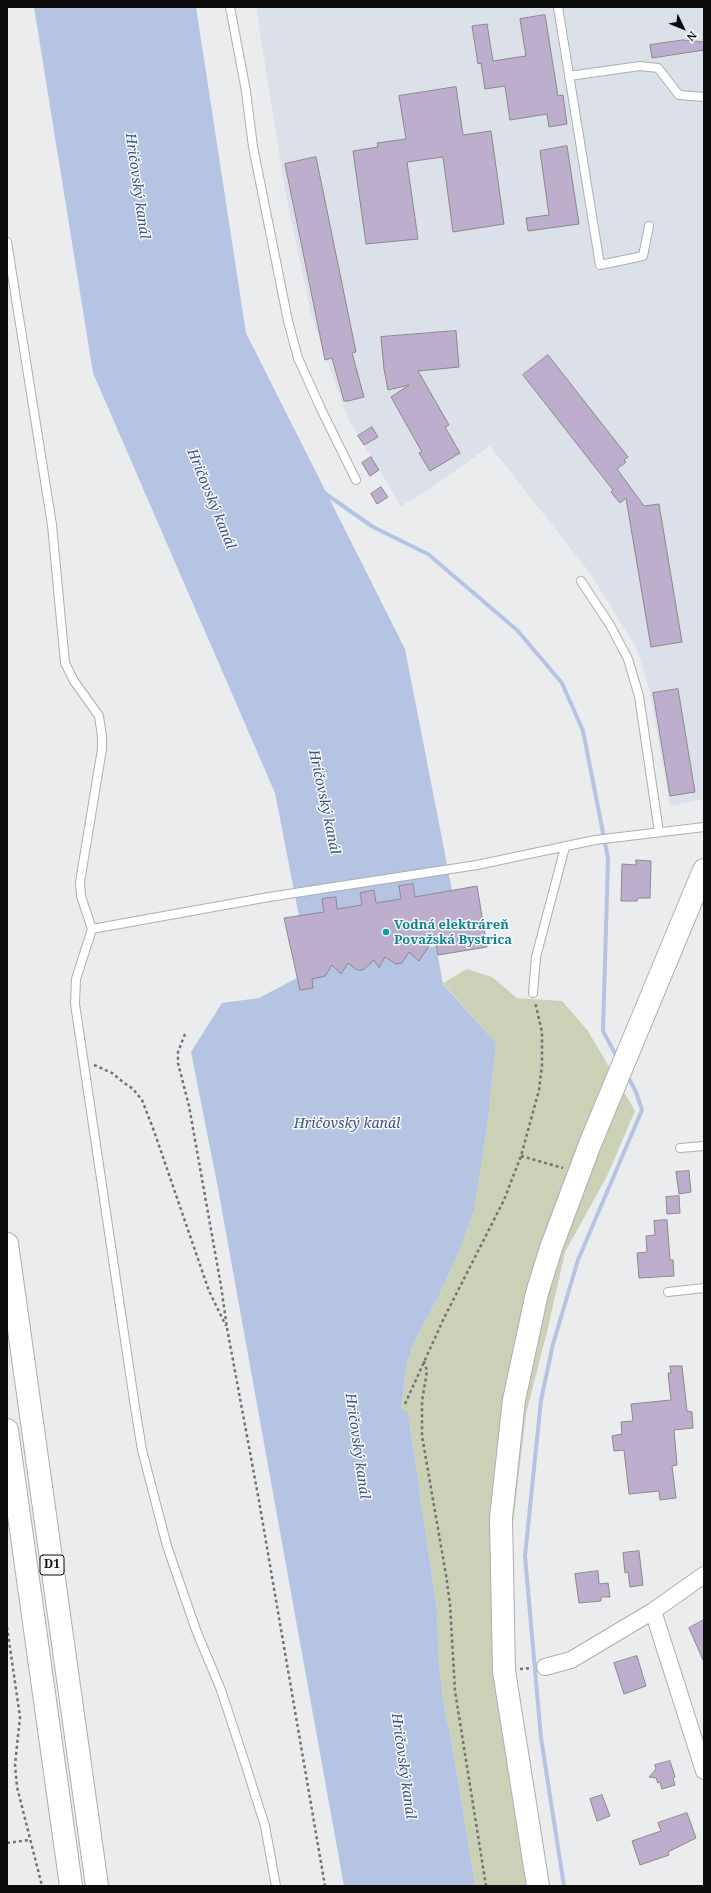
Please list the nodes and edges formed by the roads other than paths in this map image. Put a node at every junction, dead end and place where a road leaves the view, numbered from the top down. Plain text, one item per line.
1 (230, 7) edge
2 (558, 7) edge
3 (570, 76) junction
4 (704, 97) edge
5 (649, 226) dead end
6 (7, 242) edge
7 (356, 480) dead end
8 (581, 581) dead end
9 (704, 827) edge
10 (659, 832) junction
11 (566, 847) junction
12 (704, 870) edge
13 (92, 929) junction
14 (533, 993) road end
15 (704, 1146) edge
16 (680, 1148) dead end
17 (7, 1244) edge
18 (704, 1288) edge
19 (668, 1292) dead end
20 (7, 1430) edge
21 (704, 1576) edge
22 (653, 1611) junction
23 (545, 1668) dead end
24 (704, 1770) edge
25 (71, 1886) edge
26 (97, 1886) edge
27 (276, 1886) edge
28 (538, 1886) edge

1 - 7 lane
2 - 3 lane
3 - 4 lane
3 - 5 lane
6 - 13 lane
8 - 10 lane
9 - 10 lane
10 - 11 lane
11 - 13 lane
11 - 14 lane
12 - 28 main road
13 - 27 lane
15 - 16 lane
17 - 26 main road, D1
18 - 19 lane
20 - 25 main road, D1
21 - 22 street
22 - 23 street
22 - 24 street

